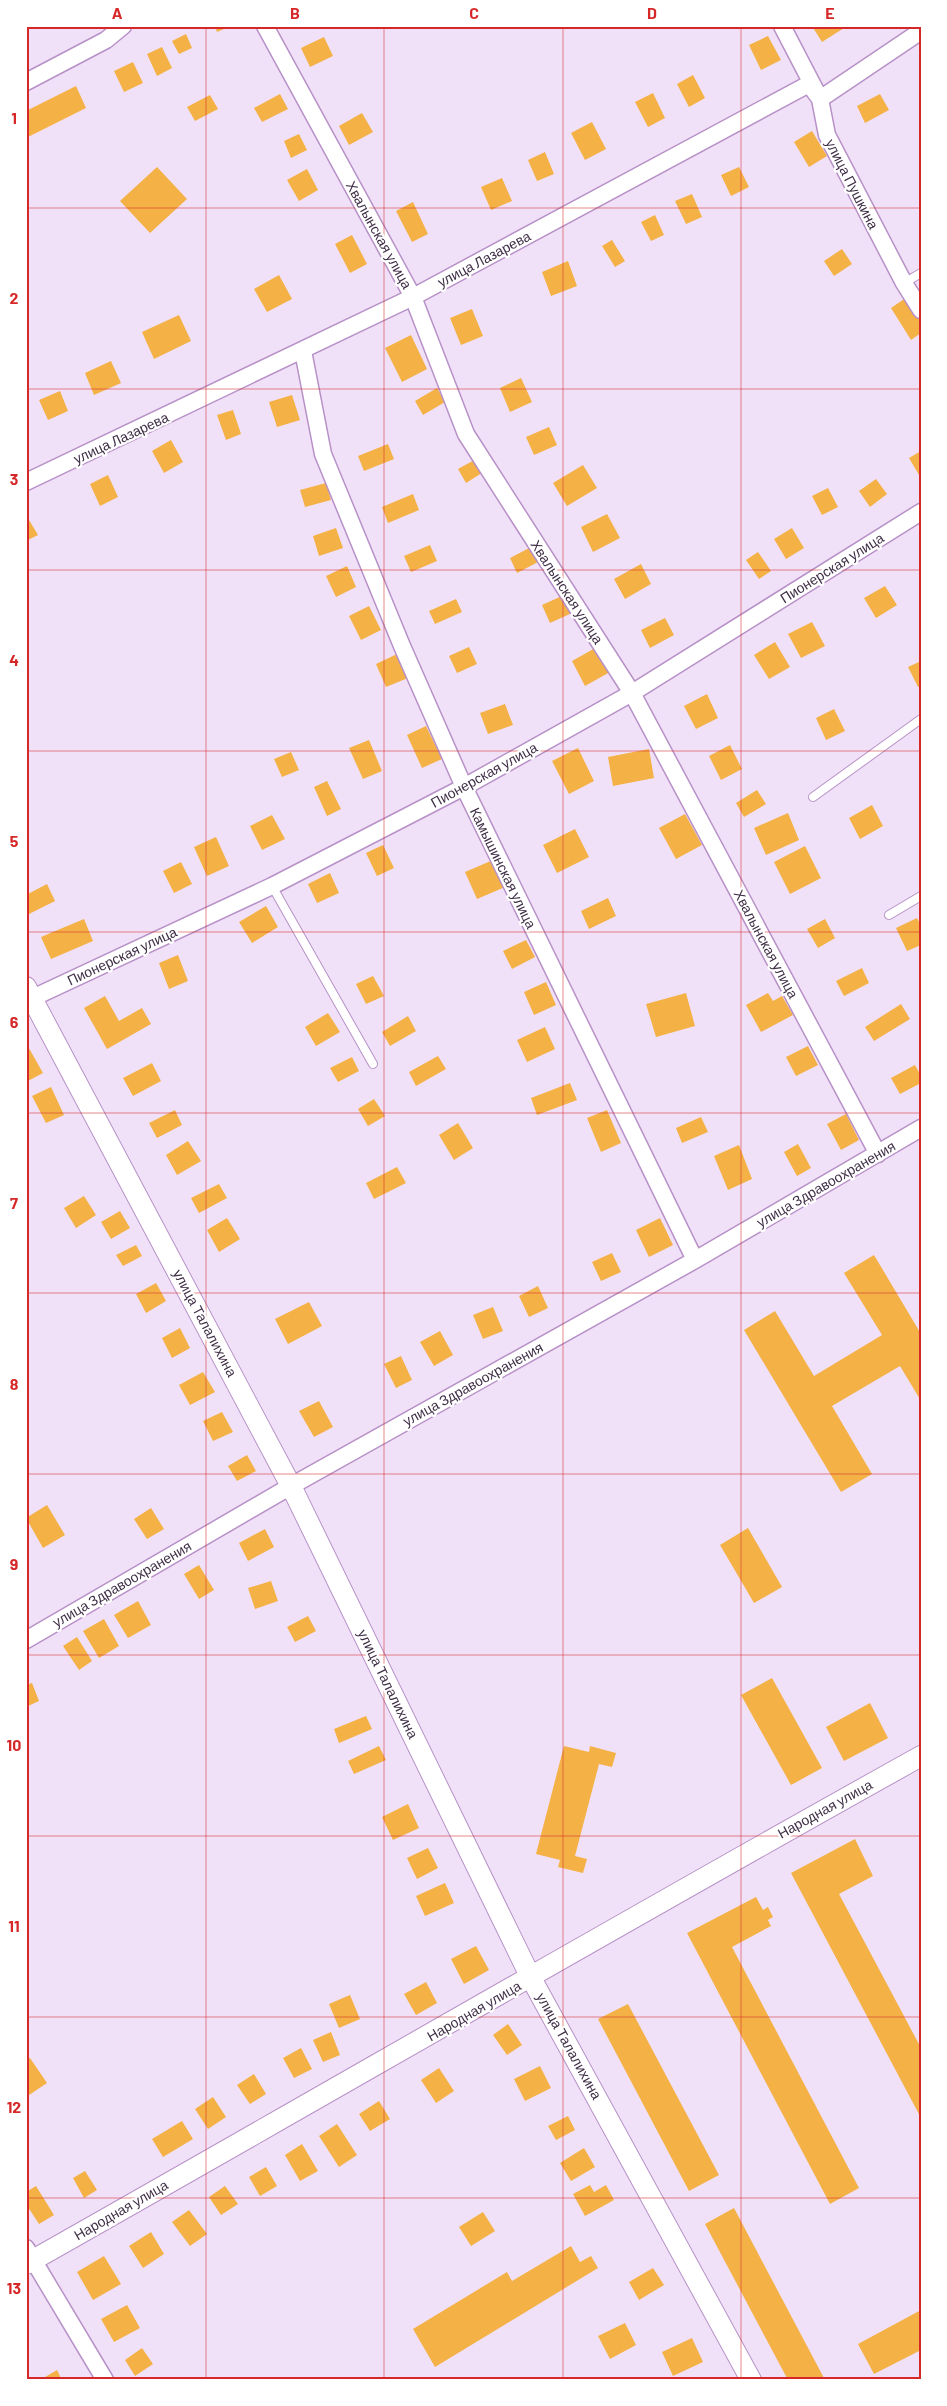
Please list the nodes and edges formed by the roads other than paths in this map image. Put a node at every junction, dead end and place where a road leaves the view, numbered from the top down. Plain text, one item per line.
1 (123, 26) edge
2 (265, 26) edge
3 (777, 26) edge
4 (782, 26) edge
5 (921, 30) edge
6 (26, 82) edge
7 (808, 84) junction
8 (820, 99) junction
9 (921, 273) edge
10 (904, 283) junction
11 (413, 297) junction
12 (921, 310) edge
13 (303, 351) junction
14 (26, 482) edge
15 (921, 512) edge
16 (632, 693) junction
17 (921, 719) edge
18 (464, 787) junction
19 (813, 797) dead end
20 (272, 886) junction
21 (921, 896) edge
22 (889, 915) dead end
23 (28, 995) edge
24 (373, 1064) dead end
25 (921, 1128) edge
26 (878, 1154) junction
27 (695, 1260) junction
28 (291, 1486) junction
29 (26, 1640) edge
30 (921, 1756) edge
31 (531, 1978) junction
32 (29, 2257) edge
33 (105, 2380) edge
34 (751, 2380) edge

1 - 6 street
2 - 11 street, Хвалынская улица
3 - 7 street
4 - 8 street, улица Пушкина
5 - 8 street
7 - 8 street
7 - 11 street, улица Лазарева
8 - 10 street, улица Пушкина
9 - 10 lane
10 - 12 street, улица Пушкина
11 - 13 street, улица Лазарева
11 - 16 street, Хвалынская улица
13 - 14 street, улица Лазарева
13 - 18 street, Камышинская улица
15 - 16 street, Пионерская улица
16 - 18 street, Пионерская улица
16 - 26 street, Хвалынская улица
17 - 19 lane
18 - 20 street, Пионерская улица
18 - 27 street, Камышинская улица
20 - 23 street, Пионерская улица
20 - 24 lane
21 - 22 lane
23 - 28 street, улица Талалихина
25 - 26 street, улица Здравоохранения
26 - 27 street, улица Здравоохранения
27 - 28 street, улица Здравоохранения
28 - 29 street, улица Здравоохранения
28 - 31 street, улица Талалихина
30 - 31 street, Народная улица
31 - 32 street, Народная улица
31 - 34 street, улица Талалихина
32 - 33 street

